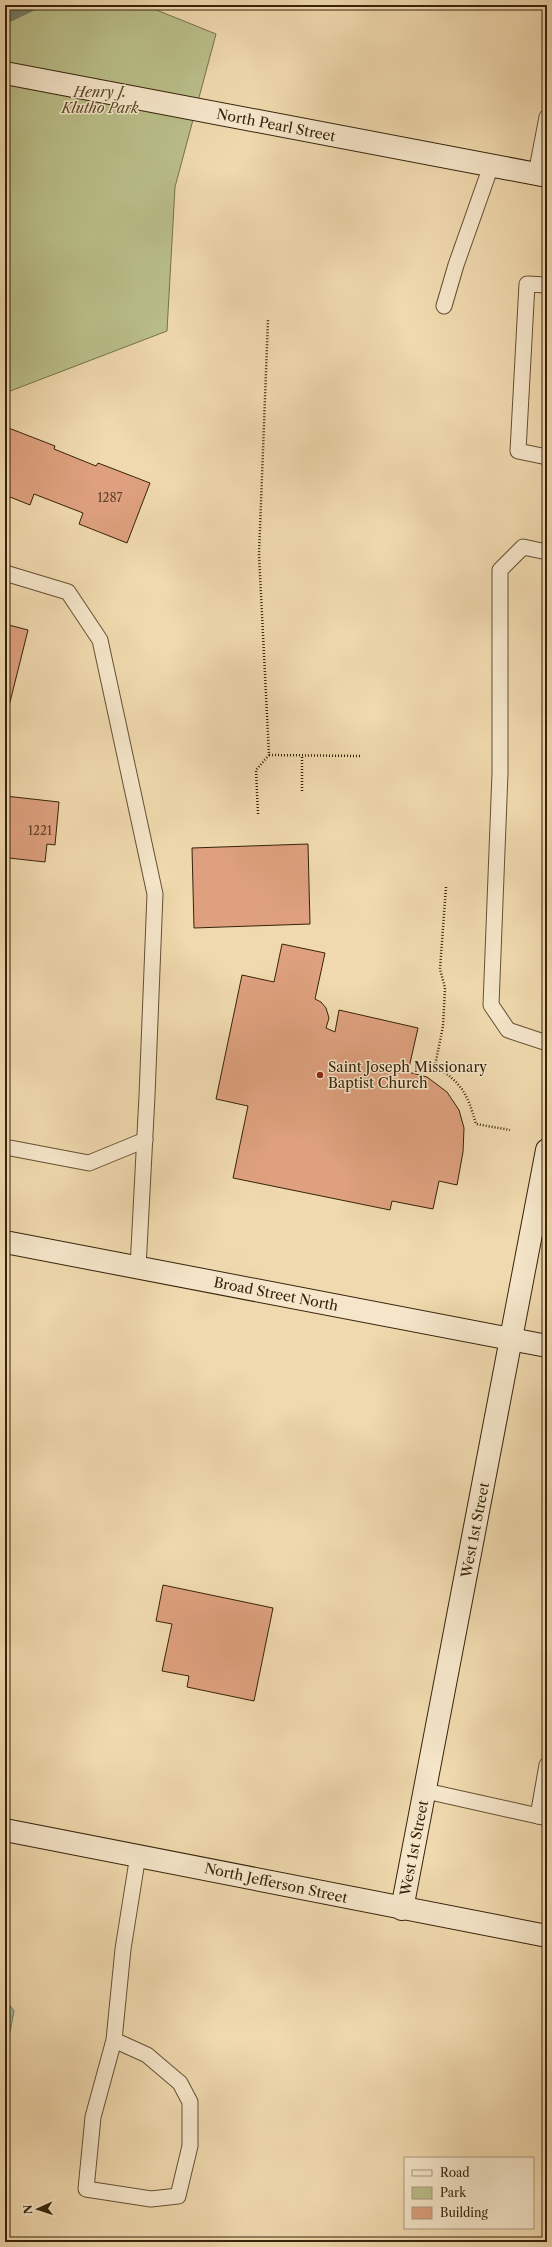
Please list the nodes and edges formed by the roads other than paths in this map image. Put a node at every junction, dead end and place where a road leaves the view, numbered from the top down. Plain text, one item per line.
1 (15, 75) edge
2 (547, 117) edge
3 (491, 166) junction
4 (541, 175) edge
5 (547, 286) edge
6 (444, 306) dead end
7 (547, 457) edge
8 (547, 552) edge
9 (5, 573) edge
10 (547, 1043) edge
11 (145, 1140) junction
12 (5, 1148) edge
13 (547, 1150) edge
14 (5, 1242) edge
15 (138, 1268) junction
16 (511, 1339) junction
17 (547, 1346) edge
18 (547, 1765) edge
19 (426, 1791) junction
20 (542, 1817) edge
21 (5, 1830) edge
22 (138, 1855) junction
23 (402, 1909) junction
24 (547, 1936) edge
25 (114, 2040) junction

1 - 3 street, North Pearl Street
2 - 4 lane
3 - 4 street, North Pearl Street
3 - 6 lane
5 - 7 lane
8 - 10 lane
9 - 11 lane
11 - 12 lane
11 - 15 lane
13 - 16 street, West 1st Street
14 - 15 street, Broad Street North
15 - 16 street, Broad Street North
16 - 17 street, Broad Street North
16 - 19 street, West 1st Street
18 - 20 lane
19 - 20 lane
19 - 23 street, West 1st Street
21 - 22 street, North Jefferson Street
22 - 23 street, North Jefferson Street
22 - 25 lane
23 - 24 street, North Jefferson Street
25 - 25 lane

